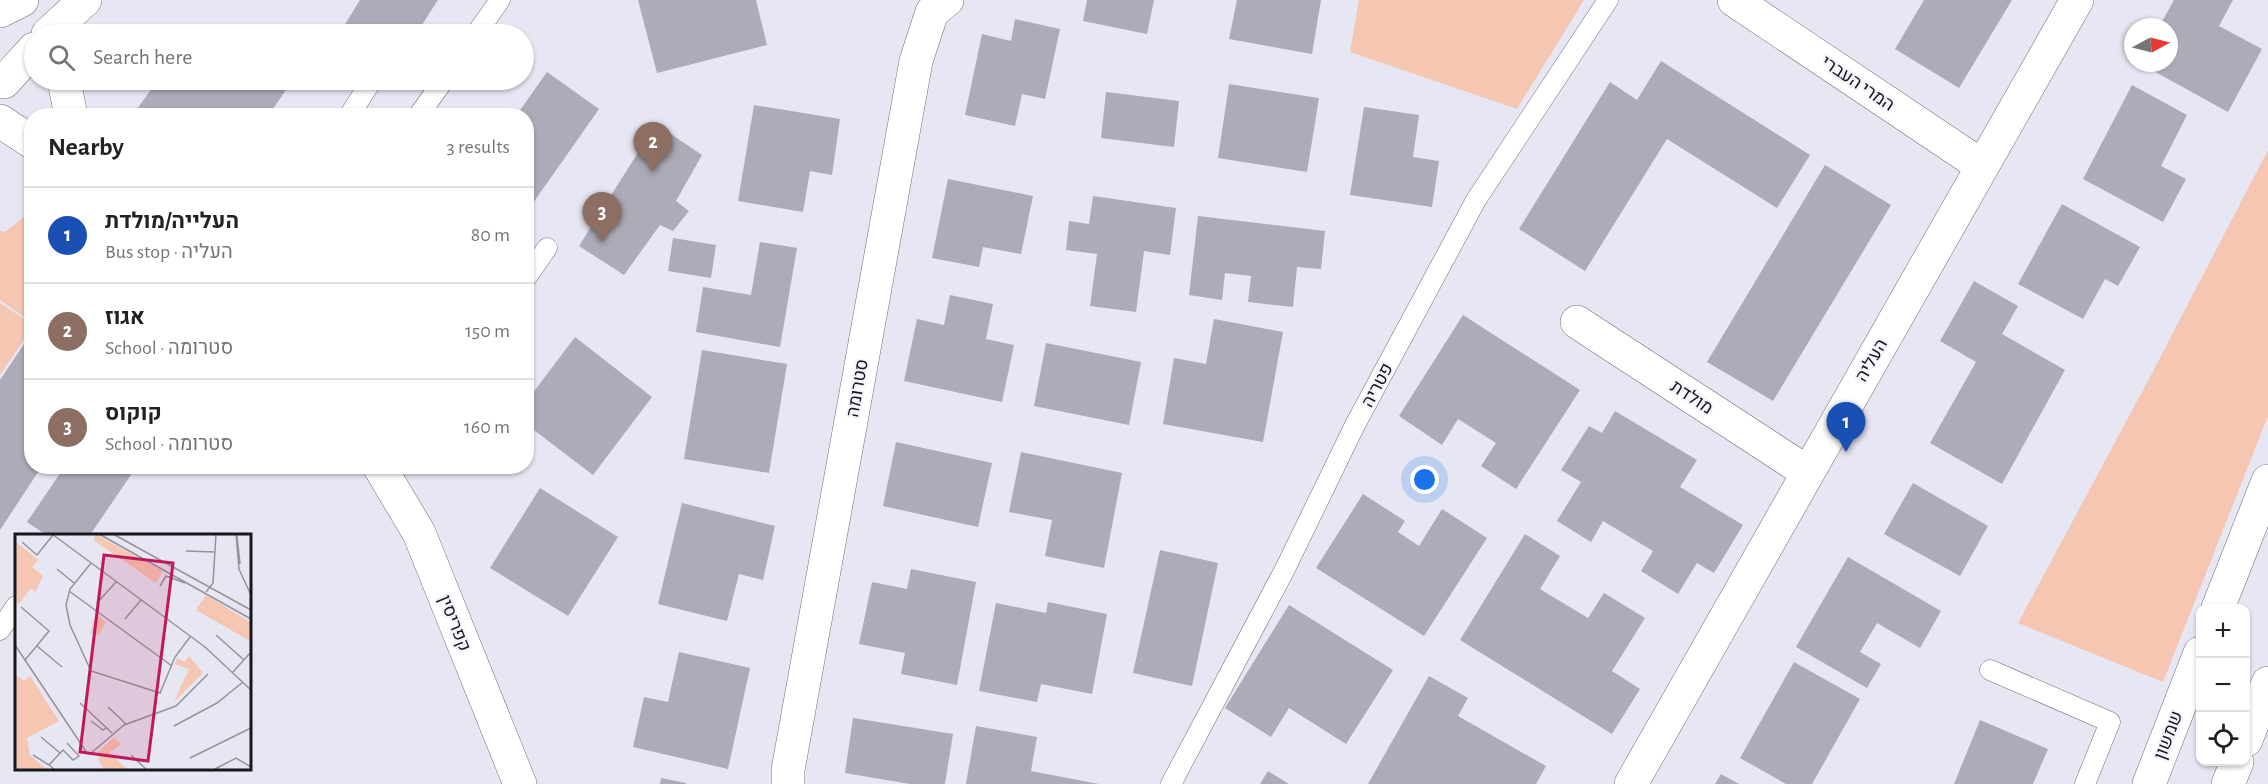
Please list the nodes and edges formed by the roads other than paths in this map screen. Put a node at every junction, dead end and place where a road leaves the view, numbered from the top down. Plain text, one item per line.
1 (22, 0) edge
2 (85, 0) edge
3 (92, 0) edge
4 (500, 0) edge
5 (947, 0) edge
6 (1608, 0) edge
7 (1734, 0) edge
8 (2077, 0) edge
9 (0, 11) edge
10 (59, 24) edge
11 (79, 24) edge
12 (483, 24) edge
13 (24, 60) edge
14 (1, 84) edge
15 (66, 90) edge
16 (366, 90) edge
17 (437, 90) edge
18 (69, 108) edge
19 (354, 108) edge
20 (424, 108) edge
21 (0, 121) edge
22 (24, 137) edge
23 (1982, 166) junction
24 (548, 248) dead end
25 (534, 267) edge
26 (1577, 322) dead end
27 (1807, 472) junction
28 (388, 474) edge
29 (2268, 481) edge
30 (2220, 604) edge
31 (15, 608) edge
32 (0, 630) edge
33 (2198, 658) edge
34 (1990, 670) dead end
35 (2268, 683) edge
36 (2250, 730) edge
37 (2235, 766) edge
38 (520, 784) edge
39 (788, 784) edge
40 (1171, 784) edge
41 (1631, 784) edge
42 (2085, 784) edge
43 (2149, 784) edge
44 (2228, 784) edge

1 - 9 street
2 - 10 street
3 - 11 street
4 - 12 lane
5 - 39 street, סטרומה
6 - 40 lane, פטריה
7 - 23 street, המרי העברי
8 - 23 street, העליה
13 - 14 street
15 - 18 street
16 - 19 lane
17 - 20 lane
21 - 22 street
23 - 27 street, העליה
24 - 25 lane
26 - 27 street, מולדת
27 - 41 street, העליה
28 - 38 street, קפריסין
29 - 30 street
31 - 32 lane
33 - 43 street, שמשון
34 - 42 lane
35 - 36 street
37 - 44 street

